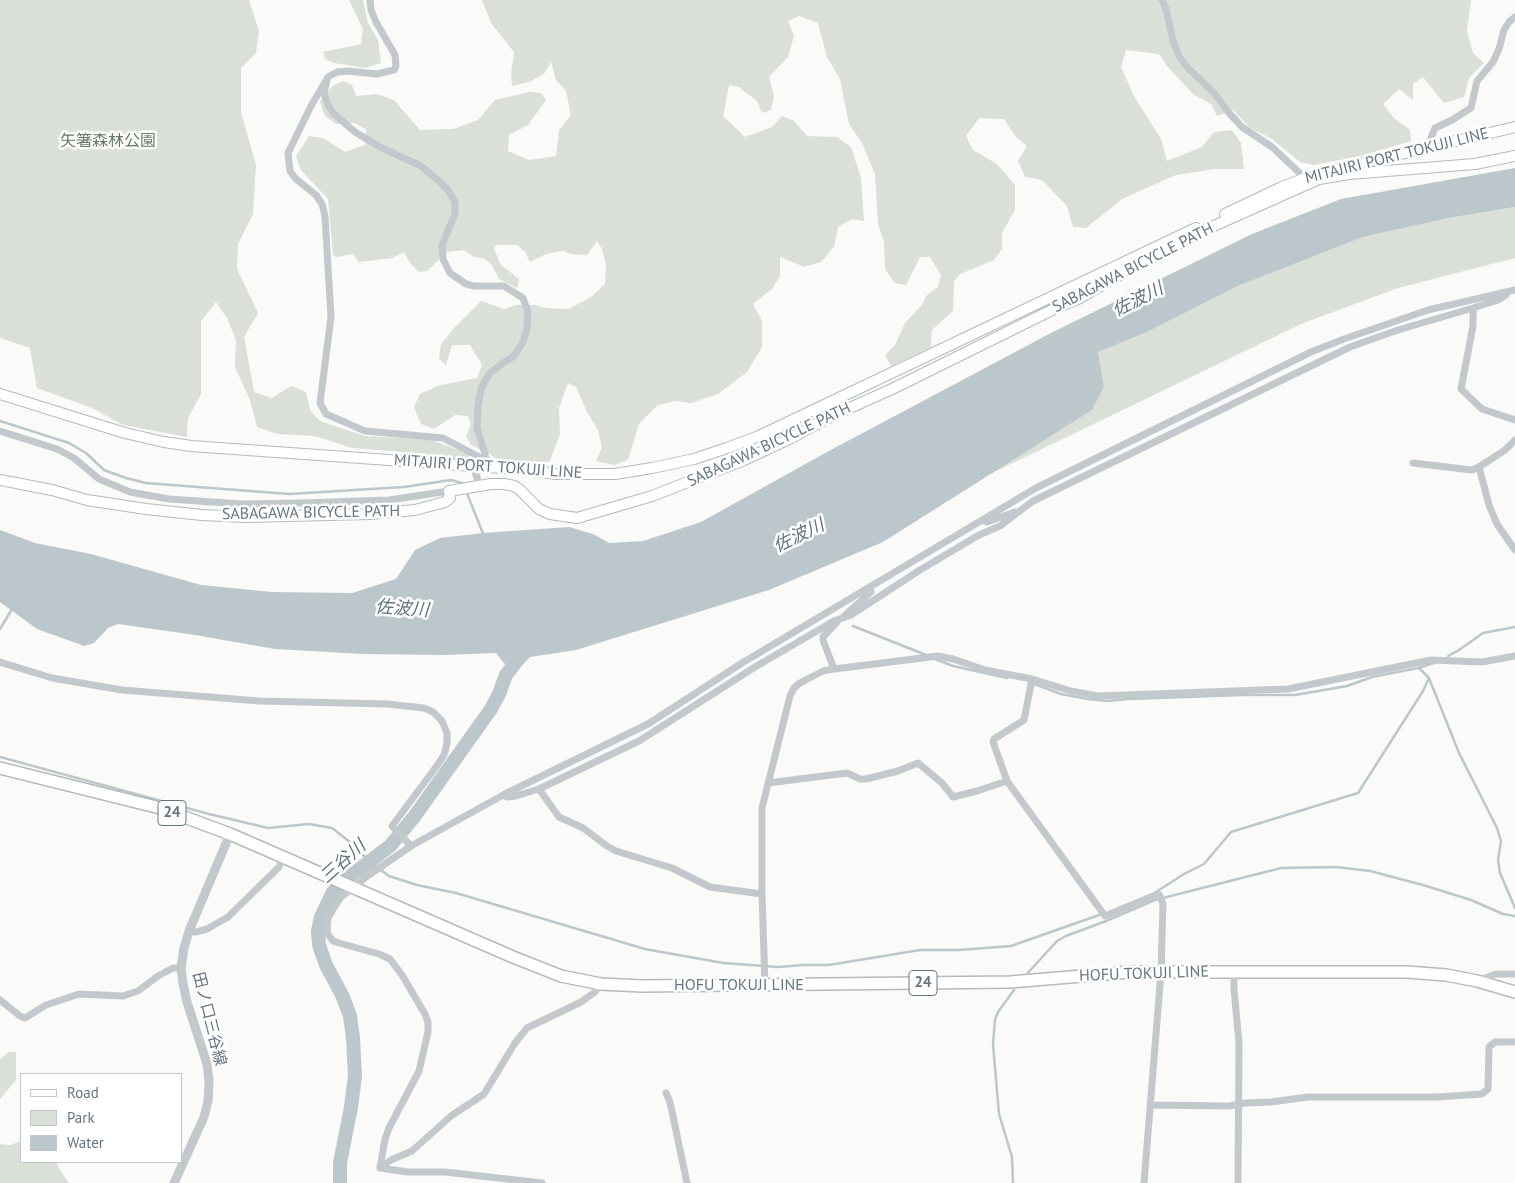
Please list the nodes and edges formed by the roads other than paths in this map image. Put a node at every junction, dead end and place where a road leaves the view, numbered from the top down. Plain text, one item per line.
1 (370, 0) edge
2 (1162, 0) edge
3 (1515, 17) edge
4 (328, 77) junction
5 (1515, 127) edge
6 (1430, 146) junction
7 (1515, 156) edge
8 (1305, 178) junction
9 (1123, 273) junction
10 (1097, 278) junction
11 (1512, 291) edge
12 (1078, 298) junction
13 (1473, 308) junction
14 (885, 376) junction
15 (892, 389) junction
16 (0, 394) edge
17 (1515, 420) edge
18 (0, 431) edge
19 (1515, 440) edge
20 (1413, 463) dead end
21 (488, 464) junction
22 (473, 466) junction
23 (1479, 467) junction
24 (0, 480) edge
25 (476, 486) junction
26 (452, 490) junction
27 (1018, 512) junction
28 (982, 520) junction
29 (1515, 550) edge
30 (870, 588) junction
31 (840, 619) junction
32 (1515, 656) edge
33 (0, 662) edge
34 (834, 669) junction
35 (1031, 682) junction
36 (0, 768) edge
37 (1007, 781) junction
38 (768, 783) junction
39 (539, 789) junction
40 (505, 794) junction
41 (230, 834) junction
42 (411, 846) junction
43 (283, 858) junction
44 (350, 887) junction
45 (762, 894) junction
46 (189, 931) junction
47 (181, 968) junction
48 (1160, 972) junction
49 (1234, 972) junction
50 (1515, 974) edge
51 (1477, 981) junction
52 (601, 984) junction
53 (765, 985) junction
54 (1515, 992) edge
55 (0, 1000) edge
56 (1515, 1042) edge
57 (666, 1093) dead end
58 (1239, 1105) junction
59 (1150, 1106) junction
60 (380, 1168) junction
61 (174, 1183) edge
62 (542, 1183) edge
63 (687, 1183) edge
64 (1144, 1183) edge
65 (1238, 1183) edge

1 - 4 street
2 - 8 street
3 - 6 street
4 - 21 street
4 - 21 street
5 - 6 main road, MITAJIRI PORT TOKUJI LINE
6 - 8 main road, MITAJIRI PORT TOKUJI LINE
7 - 9 main road, SABAGAWA BICYCLE PATH
8 - 10 main road, MITAJIRI PORT TOKUJI LINE
9 - 10 street
9 - 12 main road, SABAGAWA BICYCLE PATH
10 - 12 street
10 - 14 main road, MITAJIRI PORT TOKUJI LINE
11 - 13 street
11 - 28 street
12 - 15 main road, SABAGAWA BICYCLE PATH
13 - 17 street
13 - 27 street
14 - 15 street
14 - 21 main road, MITAJIRI PORT TOKUJI LINE
15 - 25 main road, SABAGAWA BICYCLE PATH
16 - 22 main road, MITAJIRI PORT TOKUJI LINE
18 - 26 street
19 - 23 street
20 - 23 street
21 - 22 main road, MITAJIRI PORT TOKUJI LINE
22 - 25 street
23 - 29 street
24 - 26 main road, SABAGAWA BICYCLE PATH
25 - 26 main road, SABAGAWA BICYCLE PATH
27 - 28 street
27 - 31 street
28 - 30 street
30 - 31 street
30 - 40 street
31 - 34 street
31 - 39 street
32 - 35 street
33 - 42 street
34 - 35 street
34 - 38 street
35 - 37 street
36 - 41 main road, HOFU TOKUJI LINE / 24
37 - 38 street
37 - 48 street
38 - 45 street
39 - 40 street
39 - 45 street
40 - 42 street
41 - 43 main road, HOFU TOKUJI LINE / 24
41 - 46 street, 田ノ口三谷線
42 - 44 street
43 - 44 main road, HOFU TOKUJI LINE / 24
43 - 46 street
44 - 52 main road, HOFU TOKUJI LINE / 24
44 - 60 street
45 - 53 street
46 - 47 street, 田ノ口三谷線
47 - 55 street
47 - 61 street, 田ノ口三谷線
48 - 49 main road, HOFU TOKUJI LINE / 24
48 - 53 main road, HOFU TOKUJI LINE / 24
48 - 59 street
49 - 51 main road, HOFU TOKUJI LINE / 24
49 - 58 street
50 - 51 street
51 - 54 main road, HOFU TOKUJI LINE / 24
52 - 53 main road, HOFU TOKUJI LINE / 24
52 - 60 street
56 - 58 street
57 - 63 street
58 - 59 street
58 - 65 street
59 - 64 street
60 - 62 street

